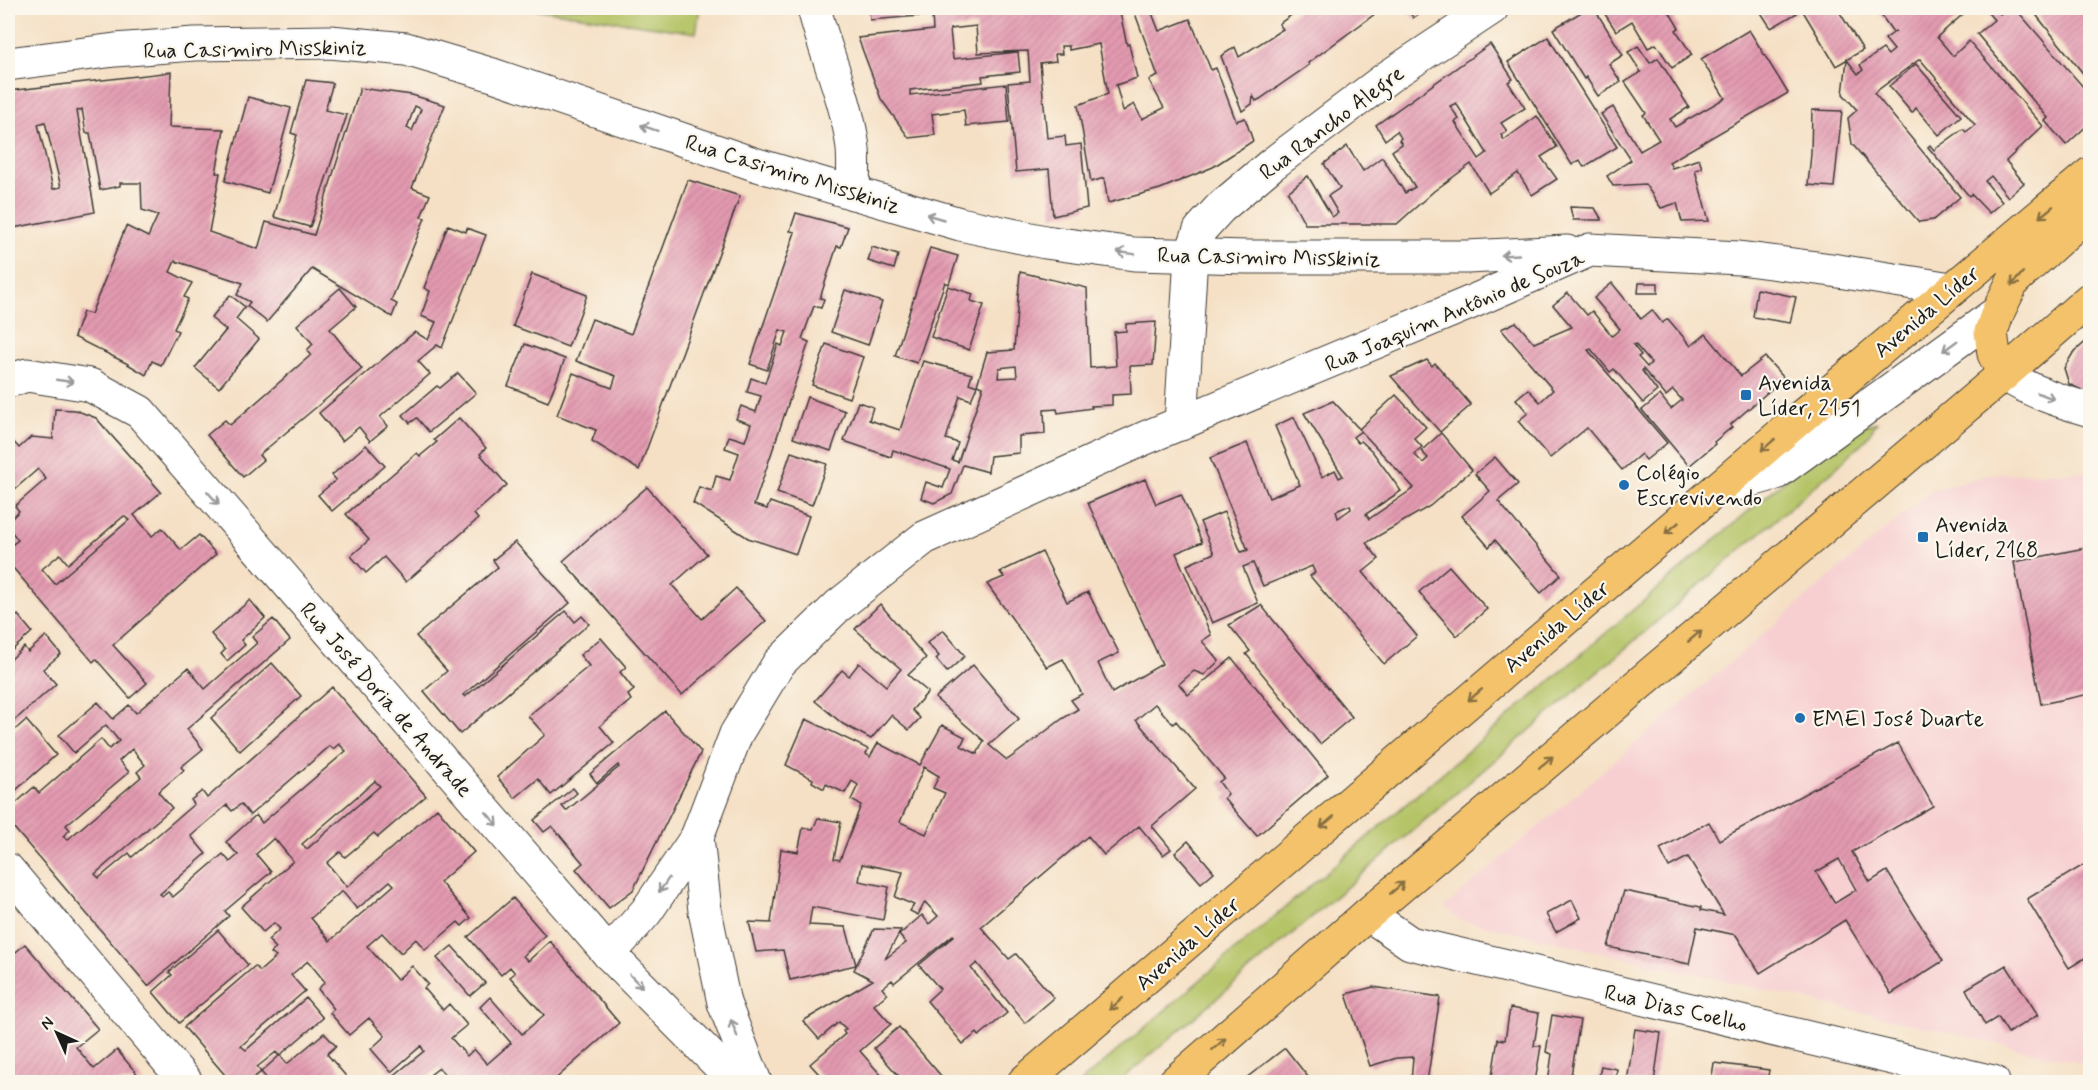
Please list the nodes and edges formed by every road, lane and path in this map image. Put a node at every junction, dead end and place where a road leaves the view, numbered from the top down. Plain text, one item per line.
1 (814, 8) edge
2 (1492, 8) edge
3 (8, 64) edge
4 (2091, 174) edge
5 (852, 193) junction
6 (2091, 210) edge
7 (1590, 250) junction
8 (1191, 255) junction
9 (1951, 289) junction
10 (2091, 299) edge
11 (1998, 312) junction
12 (2004, 374) junction
13 (8, 381) edge
14 (2091, 410) edge
15 (1181, 424) junction
16 (1716, 490) junction
17 (697, 837) junction
18 (8, 870) edge
19 (1368, 914) junction
20 (609, 954) junction
21 (186, 1083) edge
22 (736, 1083) edge
23 (755, 1083) edge
24 (1024, 1083) edge
25 (1174, 1083) edge
26 (1993, 1083) edge

1 - 5 street
2 - 8 street, Rua Rancho Alegre
5 -> 3 street, Rua Casimiro Misskiniz
4 -> 9 main road, Avenida Líder
8 -> 5 street, Rua Casimiro Misskiniz
6 -> 11 main road
7 -> 8 street, Rua Casimiro Misskiniz
7 - 9 street, Rua Joaquim Antônio de Souza
7 - 15 street, Rua Joaquim Antônio de Souza
8 - 15 street
9 -> 16 main road, Avenida Líder
10 - 12 main road
11 - 12 main road
11 -> 16 street
12 -> 14 street
19 -> 12 main road
13 -> 20 street, Rua José Doria de Andrade
15 - 17 street, Rua Joaquim Antônio de Souza
16 -> 24 main road, Avenida Líder
17 -> 20 street, Rua Joaquim Antônio de Souza
23 -> 17 street, Rua Joaquim Antônio de Souza
18 - 21 street
25 -> 19 main road
19 - 26 street, Rua Dias Coelho
20 -> 22 street, Rua José Doria de Andrade

